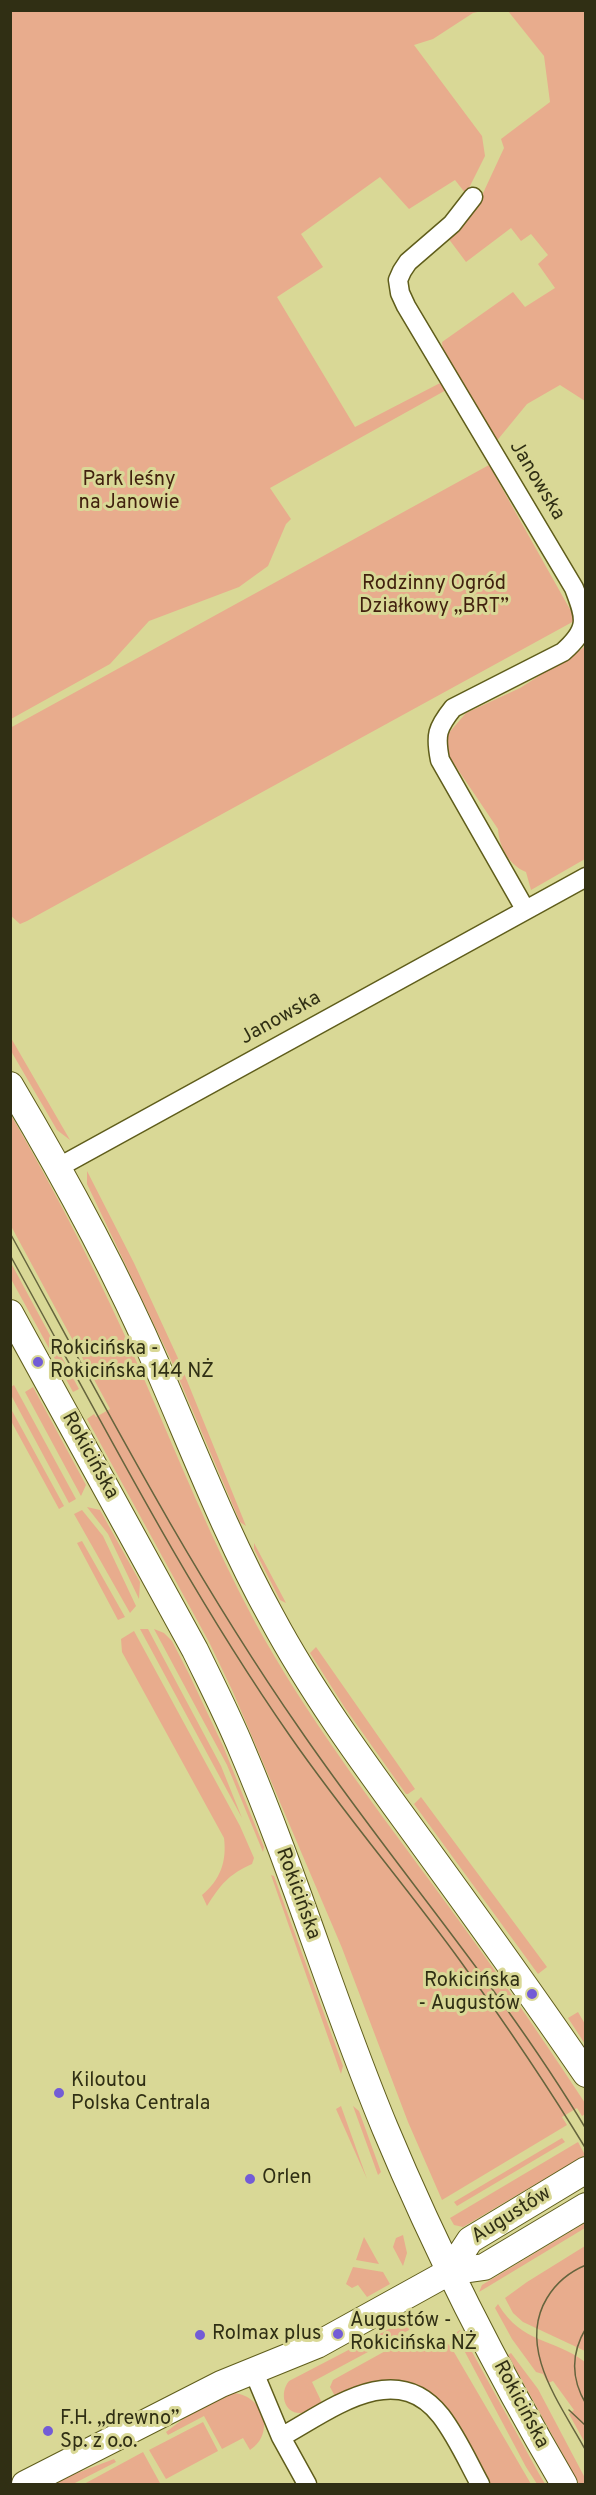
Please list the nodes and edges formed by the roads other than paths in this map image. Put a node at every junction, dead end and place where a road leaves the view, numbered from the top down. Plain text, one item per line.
1 (473, 197) dead end
2 (585, 877) edge
3 (525, 909) junction
4 (10, 1085) edge
5 (58, 1167) junction
6 (10, 1313) edge
7 (585, 2074) edge
8 (585, 2170) edge
9 (585, 2206) edge
10 (449, 2272) junction
11 (253, 2370) junction
12 (282, 2437) junction
13 (25, 2484) edge
14 (307, 2484) edge
15 (480, 2484) edge
16 (564, 2484) edge

1 - 3 street, Janowska
2 - 3 street, Janowska
3 - 5 street, Janowska
4 - 5 main road
5 - 7 main road
6 - 10 main road, Rokicińska
8 - 10 main road, Augustów
9 - 10 main road, Augustów
10 - 11 main road, Augustów
10 - 16 main road, Rokicińska
11 - 12 street
11 - 13 main road, Augustów
12 - 14 street
12 - 15 street

